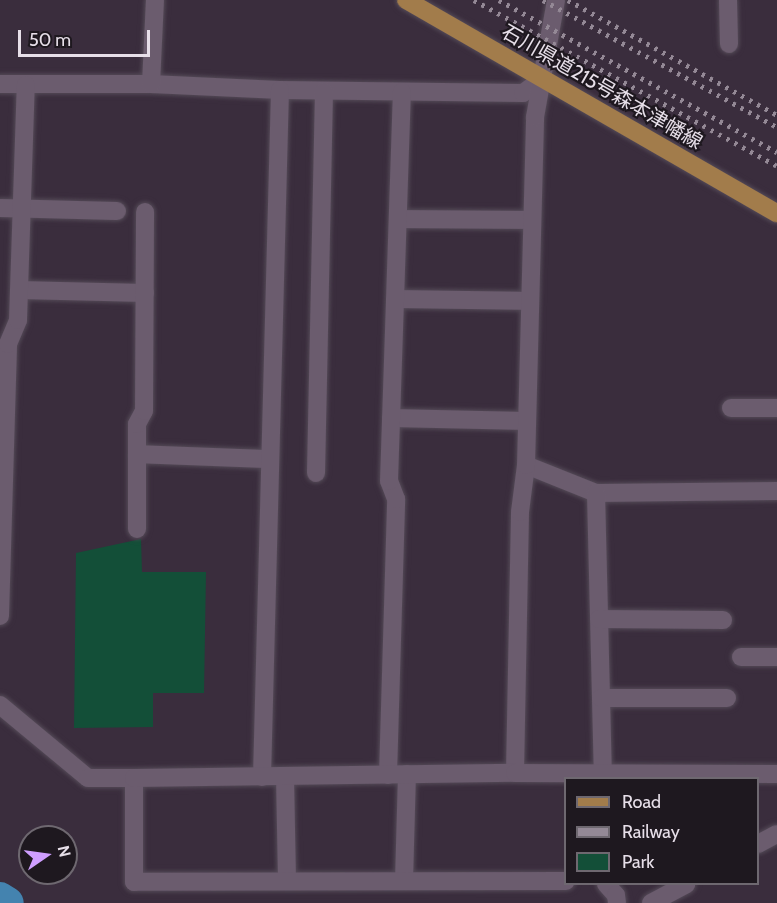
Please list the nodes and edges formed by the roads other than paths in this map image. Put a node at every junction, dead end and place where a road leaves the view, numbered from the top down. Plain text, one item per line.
1 (155, 0) edge
2 (406, 0) edge
3 (556, 0) edge
4 (728, 0) edge
5 (729, 44) dead end
6 (542, 79) junction
7 (0, 84) edge
8 (151, 84) junction
9 (26, 85) junction
10 (280, 90) junction
11 (324, 91) junction
12 (402, 92) junction
13 (0, 208) edge
14 (22, 208) junction
15 (117, 210) dead end
16 (145, 212) dead end
17 (777, 213) edge
18 (398, 219) junction
19 (532, 220) junction
20 (19, 290) junction
21 (145, 293) junction
22 (395, 299) junction
23 (530, 301) junction
24 (4, 376) edge
25 (731, 408) dead end
26 (777, 408) edge
27 (391, 418) junction
28 (527, 421) junction
29 (3, 430) edge
30 (137, 454) junction
31 (270, 459) junction
32 (526, 465) junction
33 (316, 473) dead end
34 (777, 490) edge
35 (596, 493) junction
36 (137, 529) dead end
37 (0, 615) edge
38 (599, 619) junction
39 (723, 620) dead end
40 (741, 657) dead end
41 (777, 657) edge
42 (601, 698) junction
43 (727, 698) dead end
44 (0, 705) edge
45 (515, 773) junction
46 (407, 774) junction
47 (777, 774) edge
48 (388, 775) junction
49 (285, 776) junction
50 (262, 777) junction
51 (602, 777) edge
52 (134, 778) junction
53 (777, 834) edge
54 (759, 843) edge
55 (287, 881) junction
56 (404, 881) junction
57 (564, 881) edge
58 (607, 885) edge
59 (684, 885) edge
60 (617, 903) edge
61 (651, 903) edge

1 - 8 street
2 - 6 main road, 石川県道215号森本津幡線
3 - 6 street
4 - 5 street
6 - 12 street
6 - 17 main road, 石川県道215号森本津幡線
6 - 19 street
7 - 9 street
8 - 9 street
8 - 10 street
9 - 14 street
10 - 11 street
10 - 31 street
11 - 12 street
11 - 33 street
12 - 18 street
13 - 14 street
14 - 15 street
14 - 20 street
16 - 21 street
18 - 19 street
18 - 22 street
19 - 23 street
20 - 21 street
20 - 24 street
21 - 30 street
22 - 23 street
22 - 27 street
23 - 28 street
24 - 29 street
25 - 26 street
27 - 28 street
27 - 48 street
28 - 32 street
29 - 37 street
30 - 31 street
30 - 36 street
31 - 50 street
32 - 35 street
32 - 45 street
34 - 35 street
35 - 38 street
38 - 39 street
38 - 42 street
40 - 41 street
42 - 43 street
42 - 51 street
44 - 52 street
45 - 46 street
45 - 51 street
46 - 48 street
46 - 56 street
47 - 51 street
48 - 49 street
49 - 50 street
49 - 55 street
50 - 52 street
52 - 55 street
53 - 54 street
55 - 56 street
56 - 57 street
58 - 60 street
59 - 61 street

